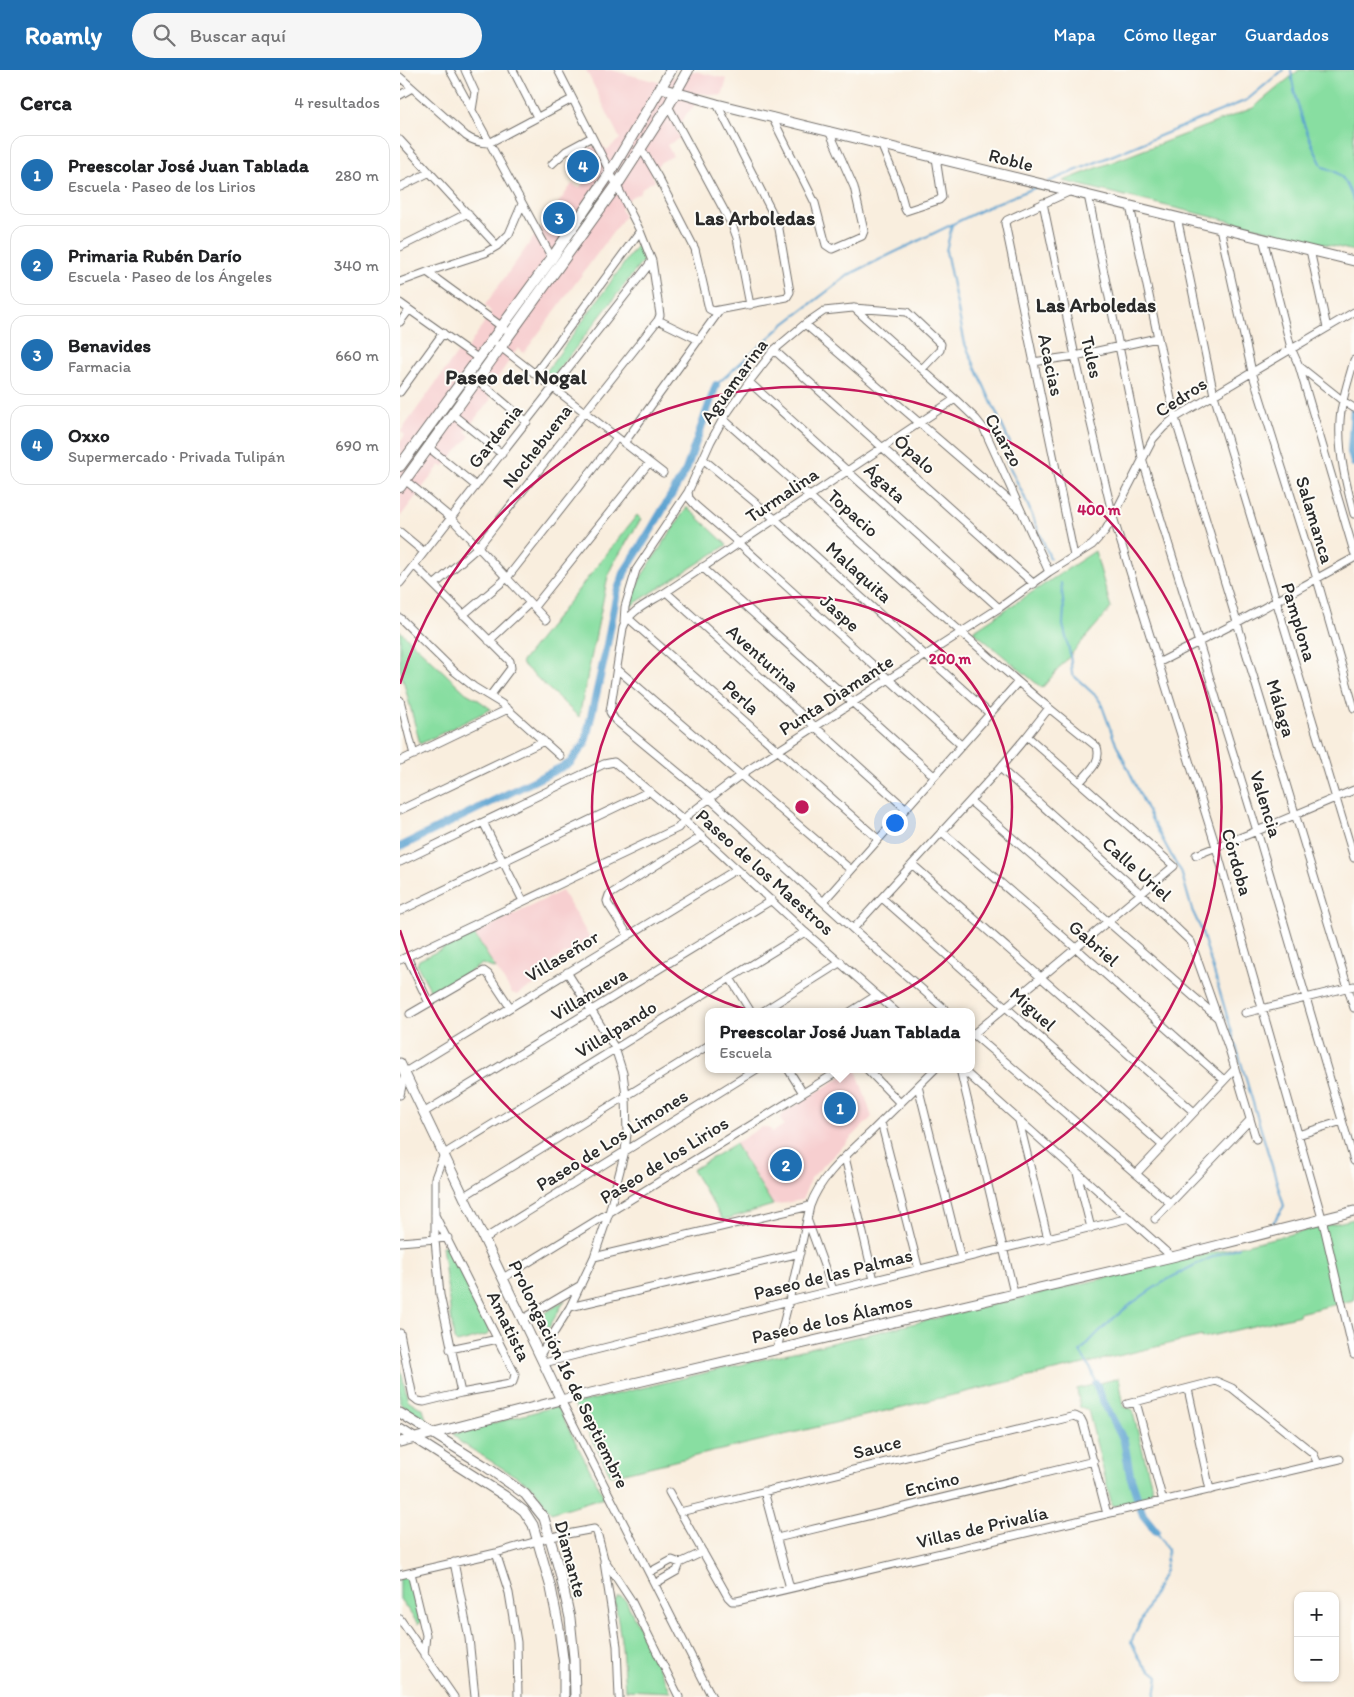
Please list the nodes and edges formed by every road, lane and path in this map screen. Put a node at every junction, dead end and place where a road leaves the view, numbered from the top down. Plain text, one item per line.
1 (403, 70) edge
2 (450, 70) edge
3 (465, 70) edge
4 (513, 70) edge
5 (558, 70) edge
6 (671, 70) edge
7 (688, 70) edge
8 (402, 80) edge
9 (412, 88) junction
10 (661, 88) junction
11 (676, 92) junction
12 (400, 94) edge
13 (572, 99) junction
14 (717, 104) junction
15 (668, 106) junction
16 (472, 110) junction
17 (537, 117) junction
18 (772, 117) junction
19 (829, 131) junction
20 (592, 137) junction
21 (400, 140) edge
22 (488, 143) junction
23 (881, 144) junction
24 (641, 148) junction
25 (936, 158) junction
26 (552, 164) dead end
27 (430, 172) junction
28 (610, 173) junction
29 (617, 185) junction
30 (400, 187) edge
31 (1071, 191) junction
32 (1088, 195) junction
33 (1043, 203) junction
34 (522, 204) junction
35 (1130, 206) junction
36 (468, 214) junction
37 (1177, 217) junction
38 (579, 228) junction
39 (1220, 228) junction
40 (640, 231) junction
41 (1264, 238) junction
42 (497, 246) junction
43 (400, 247) edge
44 (1310, 250) junction
45 (552, 258) junction
46 (652, 261) junction
47 (1354, 261) edge
48 (427, 272) junction
49 (400, 282) edge
50 (400, 302) edge
51 (750, 305) junction
52 (853, 308) junction
53 (409, 310) junction
54 (720, 310) junction
55 (1354, 312) edge
56 (658, 320) junction
57 (400, 322) edge
58 (805, 324) junction
59 (1327, 328) junction
60 (506, 330) junction
61 (443, 332) junction
62 (1157, 338) junction
63 (699, 340) junction
64 (496, 344) junction
65 (1118, 347) junction
66 (1292, 348) junction
67 (774, 350) junction
68 (1075, 356) junction
69 (479, 359) junction
70 (1354, 360) edge
71 (1033, 362) junction
72 (1299, 366) junction
73 (922, 369) junction
74 (1252, 372) junction
75 (535, 374) junction
76 (476, 380) junction
77 (749, 382) junction
78 (553, 388) junction
79 (400, 392) edge
80 (1214, 395) junction
81 (955, 399) junction
82 (1345, 403) junction
83 (1354, 408) edge
84 (584, 412) junction
85 (452, 414) junction
86 (1175, 418) junction
87 (723, 419) junction
88 (527, 422) junction
89 (919, 423) junction
90 (617, 438) junction
91 (624, 443) junction
92 (428, 447) junction
93 (883, 447) junction
94 (404, 453) edge
95 (502, 454) junction
96 (1142, 458) junction
97 (703, 459) junction
98 (649, 463) junction
99 (400, 466) edge
100 (846, 471) junction
101 (663, 474) dead end
102 (402, 484) edge
103 (476, 486) junction
104 (688, 492) junction
105 (810, 495) junction
106 (1021, 511) junction
107 (1354, 514) edge
108 (1113, 517) junction
109 (451, 518) junction
110 (774, 518) junction
111 (400, 532) edge
112 (739, 543) junction
113 (478, 546) junction
114 (424, 552) junction
115 (1354, 552) edge
116 (1074, 556) junction
117 (1354, 558) edge
118 (414, 565) junction
119 (702, 567) junction
120 (1049, 572) junction
121 (507, 578) junction
122 (1317, 579) junction
123 (400, 583) edge
124 (1034, 584) junction
125 (434, 585) junction
126 (666, 592) junction
127 (1276, 601) junction
128 (532, 605) junction
129 (999, 608) junction
130 (463, 615) junction
131 (400, 618) edge
132 (628, 618) junction
133 (546, 620) dead end
134 (1238, 622) junction
135 (623, 628) junction
136 (961, 632) junction
137 (489, 641) junction
138 (1198, 642) junction
139 (926, 655) junction
140 (1158, 663) junction
141 (617, 669) junction
142 (889, 680) junction
143 (1018, 682) junction
144 (490, 696) junction
145 (400, 700) edge
146 (851, 703) junction
147 (1049, 708) junction
148 (1354, 708) edge
149 (508, 709) junction
150 (989, 713) junction
151 (816, 727) junction
152 (1027, 736) junction
153 (544, 741) junction
154 (961, 745) junction
155 (778, 751) junction
156 (414, 755) junction
157 (560, 756) dead end
158 (400, 762) edge
159 (1000, 768) junction
160 (742, 774) junction
161 (934, 776) junction
162 (1080, 782) junction
163 (1354, 790) edge
164 (650, 791) junction
165 (709, 798) junction
166 (1336, 798) junction
167 (970, 801) junction
168 (905, 808) junction
169 (400, 810) edge
170 (1296, 815) junction
171 (684, 820) junction
172 (483, 822) junction
173 (942, 832) junction
174 (1257, 832) junction
175 (701, 837) junction
176 (878, 839) junction
177 (1216, 847) junction
178 (1196, 855) dead end
179 (1354, 858) edge
180 (400, 862) edge
181 (503, 862) junction
182 (913, 865) junction
183 (737, 869) junction
184 (851, 870) junction
185 (1140, 893) junction
186 (882, 898) junction
187 (772, 900) junction
188 (523, 902) junction
189 (823, 902) junction
190 (400, 911) edge
191 (1107, 921) junction
192 (853, 929) junction
193 (805, 932) junction
194 (628, 935) junction
195 (1076, 948) junction
196 (403, 958) edge
197 (841, 962) junction
198 (567, 972) junction
199 (730, 978) junction
200 (1042, 978) junction
201 (1351, 987) edge
202 (878, 995) junction
203 (1306, 998) junction
204 (429, 1003) junction
205 (510, 1007) junction
206 (1006, 1007) junction
207 (749, 1008) edge
208 (768, 1008) edge
209 (857, 1008) edge
210 (892, 1008) edge
211 (943, 1008) edge
212 (1354, 1008) edge
213 (1263, 1009) junction
214 (592, 1012) junction
215 (1245, 1013) dead end
216 (410, 1014) dead end
217 (1218, 1018) junction
218 (975, 1032) edge
219 (975, 1037) edge
220 (705, 1047) edge
221 (615, 1048) junction
222 (400, 1063) edge
223 (1235, 1069) junction
224 (404, 1072) junction
225 (751, 1073) edge
226 (790, 1073) edge
227 (836, 1073) edge
228 (872, 1073) edge
229 (931, 1073) edge
230 (962, 1073) edge
231 (965, 1073) edge
232 (1224, 1080) junction
233 (918, 1086) junction
234 (803, 1093) junction
235 (400, 1095) edge
236 (626, 1096) junction
237 (900, 1103) junction
238 (1194, 1112) junction
239 (423, 1113) junction
240 (1250, 1120) junction
241 (1019, 1121) junction
242 (1342, 1121) junction
243 (881, 1122) junction
244 (1298, 1134) junction
245 (1256, 1139) dead end
246 (1162, 1145) junction
247 (625, 1151) junction
248 (444, 1154) junction
249 (845, 1157) junction
250 (1354, 1161) edge
251 (1077, 1173) junction
252 (1136, 1174) junction
253 (464, 1196) junction
254 (1170, 1203) junction
255 (810, 1206) junction
256 (1354, 1211) edge
257 (609, 1213) junction
258 (435, 1214) junction
259 (1129, 1218) junction
260 (1322, 1218) junction
261 (807, 1219) junction
262 (1155, 1219) dead end
263 (1091, 1228) junction
264 (448, 1238) junction
265 (1048, 1238) junction
266 (484, 1239) junction
267 (435, 1240) junction
268 (400, 1242) edge
269 (1003, 1249) junction
270 (800, 1254) junction
271 (594, 1257) junction
272 (1172, 1257) junction
273 (961, 1259) junction
274 (918, 1270) junction
275 (503, 1278) junction
276 (874, 1280) junction
277 (581, 1284) junction
278 (833, 1290) junction
279 (1014, 1293) junction
280 (789, 1301) junction
281 (570, 1307) junction
282 (523, 1319) junction
283 (400, 1333) edge
284 (498, 1338) junction
285 (450, 1349) junction
286 (777, 1349) junction
287 (1354, 1355) edge
288 (542, 1359) junction
289 (1188, 1389) junction
290 (461, 1393) junction
291 (561, 1400) junction
292 (1136, 1402) junction
293 (1127, 1404) dead end
294 (400, 1414) edge
295 (400, 1429) edge
296 (431, 1434) junction
297 (413, 1438) junction
298 (400, 1442) edge
299 (1340, 1459) dead end
300 (1094, 1461) junction
301 (1318, 1464) junction
302 (485, 1466) junction
303 (477, 1478) junction
304 (1210, 1490) junction
305 (764, 1491) junction
306 (669, 1492) dead end
307 (1163, 1501) junction
308 (680, 1512) junction
309 (1107, 1514) junction
310 (550, 1537) junction
311 (778, 1538) junction
312 (538, 1541) junction
313 (496, 1552) junction
314 (703, 1552) junction
315 (604, 1560) junction
316 (454, 1562) junction
317 (680, 1564) junction
318 (650, 1572) junction
319 (411, 1573) junction
320 (400, 1575) edge
321 (656, 1583) junction
322 (790, 1588) junction
323 (400, 1620) edge
324 (424, 1654) junction
325 (454, 1697) edge
326 (475, 1697) edge
327 (518, 1697) edge
328 (564, 1697) edge
329 (575, 1697) edge
330 (619, 1697) edge
331 (679, 1697) edge
332 (712, 1697) edge

1 - 8 street
2 - 16 street
3 - 16 street
4 - 17 street
5 - 13 street
6 - 10 main road
7 - 11 main road
8 - 9 street
9 - 12 street
9 - 22 street
10 - 11 street, Roble
10 - 28 main road
11 - 14 street, Roble
11 - 15 main road
13 - 17 street
13 - 20 street
14 - 18 street, Roble
14 - 51 street
15 - 24 main road
15 - 51 street
16 - 22 street
17 - 22 street
18 - 19 street, Roble
18 - 19 street
19 - 23 street, Roble
20 - 26 street
20 - 28 street
21 - 27 street
22 - 34 street
23 - 25 street, Roble
23 - 25 street
24 - 29 main road
24 - 54 street
25 - 31 street, Roble
27 - 30 street
27 - 36 street
28 - 29 street
28 - 38 main road
29 - 38 main road
29 - 40 street
31 - 32 street, Roble
31 - 33 street, Acacias
32 - 35 street, Roble
32 - 65 street, Valencia
33 - 68 street, Tules
33 - 71 street, Acacias
34 - 42 street
34 - 45 street
35 - 37 street, Roble
35 - 62 street, Málaga
36 - 42 street
36 - 43 street
37 - 39 street, Roble
37 - 80 street, Pamplona
38 - 45 main road
38 - 60 main road
39 - 41 street, Roble
39 - 74 street, Salamanca
40 - 46 street
40 - 75 street
41 - 44 street, Roble
41 - 66 street
42 - 48 street
44 - 47 street, Roble
44 - 59 street
45 - 60 main road
46 - 56 street
46 - 78 street, Gardenia
48 - 49 street
48 - 60 street
50 - 53 street
51 - 54 street
52 - 58 street, Aguamarina
52 - 73 street, Cuarzo
52 - 73 street, Aguamarina
53 - 57 street
53 - 61 street
54 - 63 street
55 - 59 street, Cedros
56 - 63 street
56 - 84 street, Nochebuena
58 - 67 street, Aguamarina
58 - 89 street
59 - 66 street, Cedros
60 - 64 main road
61 - 69 street
61 - 79 street
62 - 65 street
62 - 86 street, Málaga
63 - 91 street
64 - 69 main road
64 - 75 street
64 - 76 main road
65 - 68 street
65 - 96 street, Valencia
66 - 72 street
66 - 74 street, Cedros
67 - 77 street, Aguamarina
67 - 93 street, Ópalo
68 - 71 street
68 - 108 street, Tules
69 - 94 main road
70 - 82 street
71 - 116 street, Acacias
72 - 82 street
72 - 115 street
73 - 81 street, Cuarzo
74 - 80 street, Cedros
74 - 122 street, Salamanca
75 - 78 street
76 - 85 main road
76 - 88 street
77 - 87 street, Aguamarina
77 - 100 street, Ágata
78 - 84 street
78 - 88 street, Gardenia
80 - 86 street, Cedros
80 - 127 street, Pamplona
81 - 89 street, Turmalina
81 - 106 street, Cuarzo
82 - 83 street
82 - 107 street
84 - 90 street
84 - 113 street, Nochebuena
85 - 92 main road
85 - 95 street
86 - 96 street, Cedros
86 - 134 street, Málaga
87 - 97 street, Aguamarina
87 - 105 street, Topacio
88 - 95 street, Gardenia
89 - 93 street, Turmalina
89 - 106 street
90 - 91 street
90 - 121 street
91 - 98 street
92 - 102 main road
92 - 103 street
93 - 100 street, Turmalina
93 - 124 street, Ópalo
94 - 99 main road
95 - 103 street, Gardenia
96 - 108 street, Cedros
96 - 138 street, Valencia
97 - 104 street, Aguamarina
97 - 110 street, Malaquita
98 - 101 street
98 - 128 street
100 - 105 street, Turmalina
100 - 129 street, Ágata
102 - 109 street
103 - 109 street, Gardenia
104 - 112 street, Jaspe
104 - 135 street, Aguamarina
105 - 110 street, Turmalina
105 - 136 street, Topacio
106 - 120 street, Cuarzo
108 - 116 street, Cedros
108 - 140 street, Córdoba
109 - 113 street
109 - 114 street, Gardenia
110 - 112 street, Turmalina
110 - 139 street, Malaquita
111 - 114 street
112 - 119 street, Turmalina
112 - 142 street, Jaspe
113 - 121 street
113 - 125 street, Nochebuena
114 - 118 street, Gardenia
116 - 120 street, Cedros
117 - 122 street
118 - 123 street, Gardenia
118 - 125 street
119 - 126 street, Turmalina
119 - 146 street
120 - 124 street, Punta Diamante
121 - 128 street
121 - 130 street
122 - 127 street
122 - 148 street, Salamanca
124 - 129 street, Punta Diamante
125 - 130 street
126 - 132 street, Turmalina
126 - 151 street, Aventurina
127 - 134 street
127 - 166 street, Pamplona
128 - 133 street
128 - 137 street
129 - 136 street, Punta Diamante
130 - 137 street
131 - 144 street
132 - 135 street
132 - 155 street, Perla
134 - 138 street
134 - 170 street, Málaga
135 - 141 street, Aguamarina
136 - 139 street, Punta Diamante
136 - 143 street, Topacio
137 - 144 street
138 - 140 street
138 - 174 street, Valencia
139 - 142 street, Punta Diamante
139 - 150 street, Malaquita
140 - 177 street, Córdoba
141 - 160 street
141 - 165 street, Aguamarina
142 - 146 street, Punta Diamante
142 - 154 street, Jaspe
143 - 147 street, Topacio
143 - 150 street
144 - 149 street
145 - 156 street
146 - 151 street, Punta Diamante
146 - 161 street
147 - 152 street
147 - 162 street, Topacio
149 - 153 street
149 - 156 street
150 - 154 street
151 - 155 street, Punta Diamante
151 - 168 street, Aventurina
152 - 159 street
152 - 162 street
153 - 157 street
153 - 169 street
154 - 161 street
155 - 160 street, Punta Diamante
155 - 176 street, Perla
156 - 158 street
159 - 167 street
159 - 185 street, Calle Uriel
160 - 165 street, Punta Diamante
160 - 184 street
161 - 168 street
162 - 185 street
163 - 166 street
164 - 171 street, Paseo de los Maestros
164 - 172 street, Paseo de los Maestros
164 - 181 street
165 - 171 street, Punta Diamante
165 - 189 street
166 - 170 street
166 - 179 street, Pamplona
167 - 173 street
167 - 191 street
168 - 176 street
170 - 174 street
170 - 201 street, Málaga
171 - 175 street, Paseo de los Maestros
171 - 188 street, Punta Diamante
172 - 180 street
172 - 181 street
173 - 182 street
173 - 195 street, Gabriel
174 - 177 street
174 - 203 street, Valencia
175 - 183 street, Paseo de los Maestros
175 - 194 street
176 - 184 street
177 - 178 street
177 - 213 street, Córdoba
181 - 188 street
181 - 190 street
182 - 186 street
182 - 200 street
183 - 187 street, Paseo de los Maestros
183 - 194 street, Villaseñor
184 - 189 street
185 - 191 street
185 - 217 street, Calle Uriel
186 - 192 street
186 - 206 street, Miguel
187 - 193 street, Paseo de los Maestros
187 - 214 street, Villanueva
188 - 196 street, Punta Diamante
189 - 192 street
191 - 195 street
191 - 217 street
192 - 211 street
193 - 197 street, Paseo de los Maestros
193 - 199 street, Villalpando
194 - 198 street, Villaseñor
195 - 200 street
195 - 232 street, Gabriel
196 - 204 street
197 - 202 street, Paseo de los Maestros
197 - 208 street
198 - 205 street, Villaseñor
198 - 214 street
199 - 207 street
199 - 221 street, Villalpando
200 - 206 street
200 - 238 street
201 - 203 street
201 - 212 street, Málaga
202 - 209 street
202 - 210 street, Paseo de los Maestros
203 - 213 street
203 - 242 street, Valencia
204 - 205 street
204 - 216 street
205 - 224 street, Villaseñor
206 - 218 street
206 - 246 street, Miguel
213 - 215 street
213 - 244 street, Córdoba
214 - 221 street
214 - 239 street, Villanueva
217 - 223 street, Calle Uriel
219 - 252 street
220 - 236 street
221 - 236 street
221 - 248 street, Villalpando
222 - 224 street, Prolongación 16 de Septiembre
223 - 232 street
223 - 240 street, Calle Uriel
224 - 235 street
224 - 239 street, Prolongación 16 de Septiembre
225 - 247 street, Paseo de Los Limones
226 - 234 street
227 - 234 street, Paseo de los Lirios
228 - 237 street
229 - 233 street
230 - 269 street
231 - 241 street
232 - 238 street
233 - 237 street
233 - 273 street
234 - 257 street, Paseo de los Lirios
236 - 247 street
236 - 253 street
237 - 243 street
238 - 246 street
239 - 248 street, Prolongación 16 de Septiembre
240 - 245 street, Calle Uriel
240 - 254 street
241 - 251 street
241 - 265 street
242 - 244 street
242 - 250 street, Valencia
243 - 249 street
243 - 274 street
244 - 260 street, Córdoba
246 - 252 street
247 - 257 street
247 - 266 street, Paseo de Los Limones
248 - 253 street, Prolongación 16 de Septiembre
248 - 258 street
249 - 255 street
249 - 276 street
251 - 259 street
251 - 263 street
252 - 254 street
253 - 266 street, Prolongación 16 de Septiembre
254 - 262 street
255 - 261 street
255 - 271 street
256 - 260 street, Paseo de los Álamos
257 - 271 street
257 - 275 street, Paseo de los Lirios
258 - 264 street, Amatista
258 - 267 street
259 - 263 street, Paseo de las Palmas
259 - 272 street
260 - 272 street, Paseo de los Álamos
260 - 287 street, Córdoba
261 - 270 street
261 - 278 street, Paseo de los Álamos
263 - 265 street, Paseo de las Palmas
264 - 267 street
264 - 284 street, Amatista
265 - 269 street, Paseo de las Palmas
266 - 275 street, Prolongación 16 de Septiembre
267 - 268 street
267 - 285 street
269 - 273 street, Paseo de las Palmas
269 - 279 street
270 - 280 street
270 - 281 street
271 - 277 street
272 - 279 street, Paseo de los Álamos
273 - 274 street, Paseo de las Palmas
274 - 276 street, Paseo de las Palmas
275 - 282 street, Prolongación 16 de Septiembre
276 - 278 street, Paseo de las Palmas
277 - 281 street
277 - 282 street
278 - 280 street, Paseo de las Palmas
279 - 286 street, Paseo de los Álamos
280 - 286 street
280 - 288 street, Paseo de las Palmas
281 - 288 street
282 - 288 street, Prolongación 16 de Septiembre
283 - 290 street, Amatista
284 - 285 street
284 - 290 street, Amatista
285 - 290 street
286 - 291 street, Paseo de los Álamos
288 - 291 street, Prolongación 16 de Septiembre
289 - 292 street
289 - 301 street
289 - 304 street
291 - 296 street, Paseo de los Álamos
291 - 318 street, Prolongación 16 de Septiembre
292 - 293 street
292 - 307 street
294 - 296 street, Diamante
295 - 297 street, Diamante
296 - 297 street, Paseo de los Álamos
296 - 302 street, Diamante
297 - 298 street, Paseo de los Álamos
297 - 303 street, Diamante
299 - 301 street, Villas de Privalía
300 - 305 street, Sauce
300 - 309 street
300 - 311 street, Encino
301 - 304 street, Villas de Privalía
302 - 303 street
302 - 310 street, Diamante
303 - 312 street, Diamante
304 - 307 street, Villas de Privalía
305 - 308 street, Sauce
305 - 311 street
306 - 308 street, Villas de Privalía
307 - 309 street, Villas de Privalía
308 - 314 street, Villas de Privalía
309 - 322 street, Villas de Privalía
310 - 312 street
310 - 315 street
310 - 329 street, Diamante
311 - 322 street
312 - 313 street
312 - 328 street, Diamante
313 - 316 street
313 - 327 street
314 - 317 street
314 - 322 street, Villas de Privalía
315 - 330 street
315 - 331 street
316 - 319 street
316 - 326 street
317 - 318 street
317 - 321 street
318 - 321 street, Prolongación 16 de Septiembre
319 - 320 street
319 - 324 street
321 - 332 street, Prolongación 16 de Septiembre
323 - 324 street
324 - 325 street

